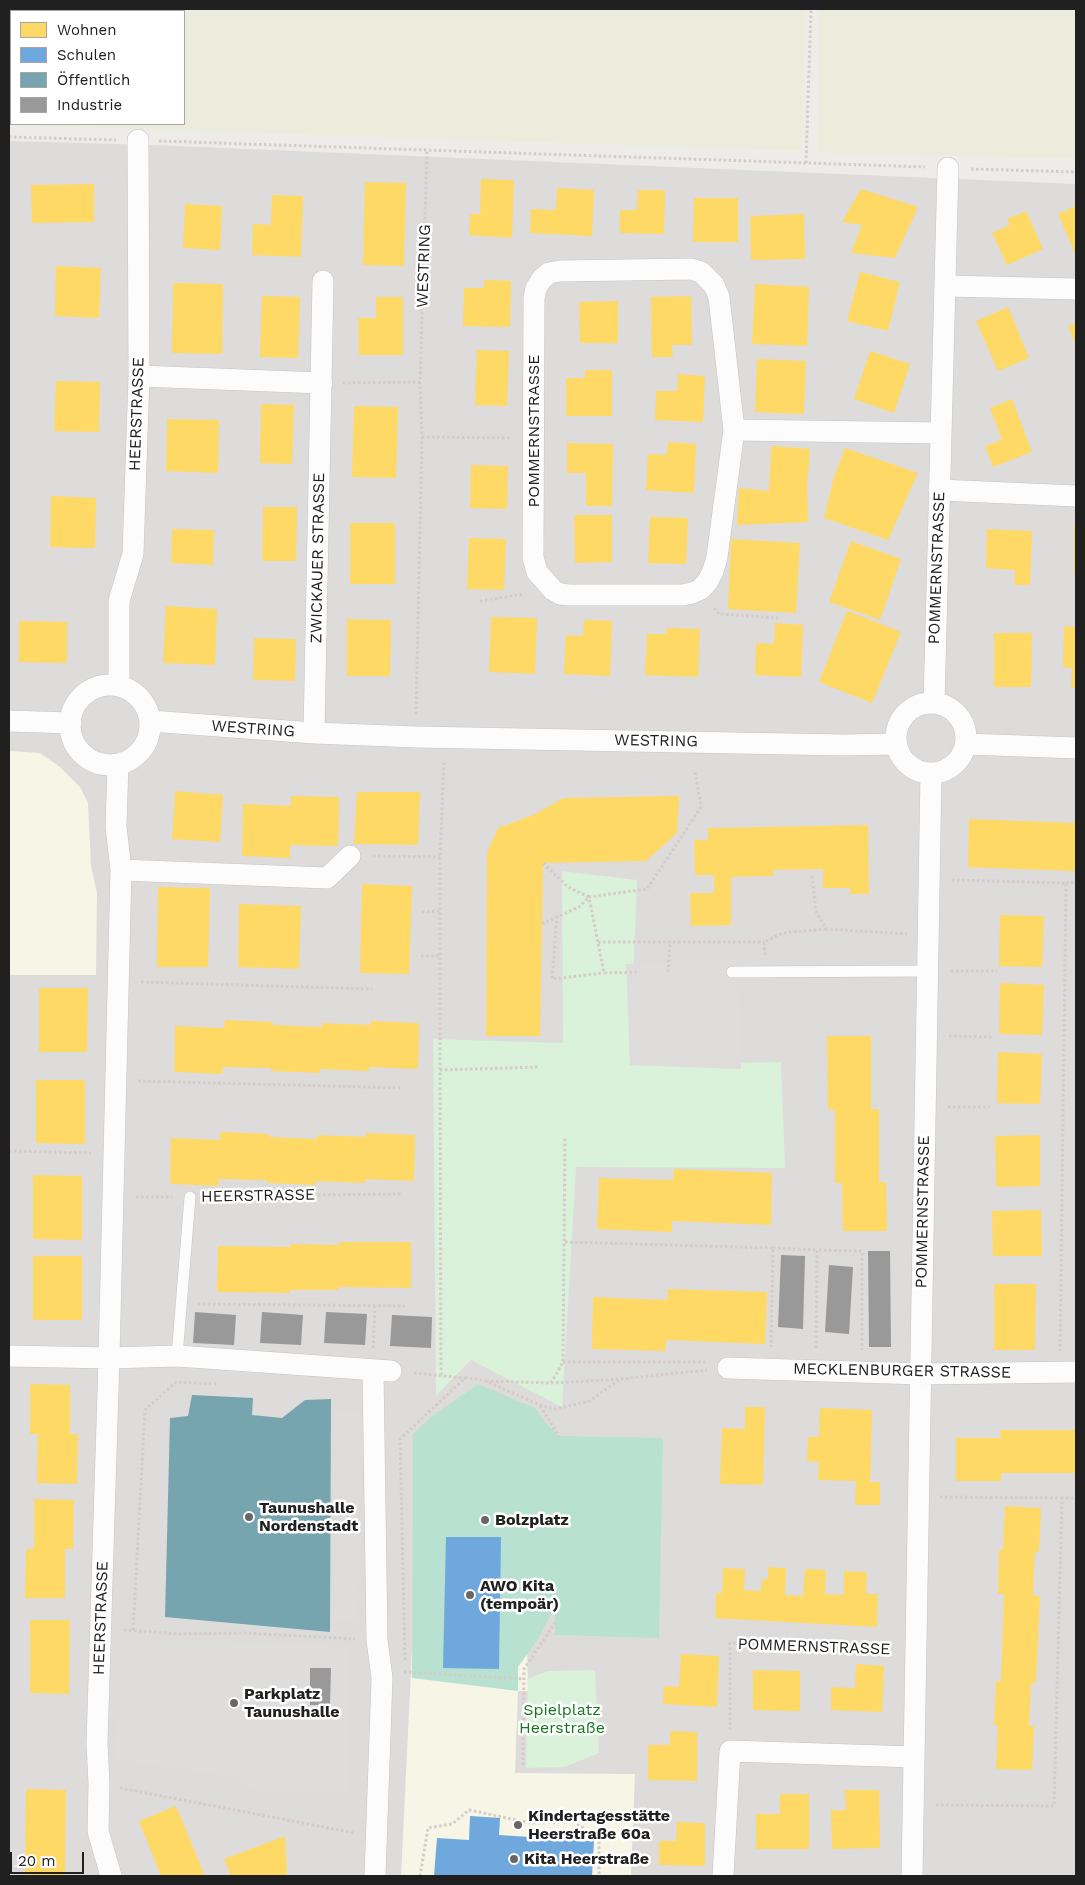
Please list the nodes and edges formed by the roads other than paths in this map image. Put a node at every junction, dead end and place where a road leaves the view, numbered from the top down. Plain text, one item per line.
1 (138, 140) road end
2 (948, 168) road end
3 (324, 281) dead end
4 (946, 286) junction
5 (1076, 289) edge
6 (140, 376) junction
7 (322, 383) junction
8 (734, 430) junction
9 (940, 434) junction
10 (939, 490) junction
11 (1076, 496) edge
12 (119, 686) junction
13 (934, 703) junction
14 (9, 721) edge
15 (150, 722) junction
16 (70, 723) junction
17 (314, 733) junction
18 (896, 744) junction
19 (966, 744) junction
20 (1076, 748) edge
21 (118, 764) junction
22 (931, 773) junction
23 (350, 856) road end
24 (120, 870) junction
25 (928, 971) junction
26 (732, 972) dead end
27 (190, 1197) road end
28 (9, 1356) edge
29 (177, 1356) junction
30 (109, 1358) junction
31 (728, 1368) road end
32 (1068, 1372) edge
33 (920, 1374) junction
34 (914, 1757) junction
35 (110, 1876) edge
36 (375, 1876) edge
37 (723, 1876) edge
38 (912, 1876) edge

1 - 6 street, HEERSTRASSE
2 - 4 street, POMMERNSTRASSE
3 - 7 street, ZWICKAUER STRASSE
4 - 5 street
4 - 9 street, POMMERNSTRASSE
6 - 7 street
6 - 12 street, HEERSTRASSE
7 - 17 street, ZWICKAUER STRASSE
8 - 8 street, POMMERNSTRASSE
8 - 9 street
9 - 10 street, POMMERNSTRASSE
10 - 11 street
10 - 13 street, POMMERNSTRASSE
12 - 15 street
12 - 16 street
13 - 18 street
13 - 19 street
14 - 16 street
15 - 17 street, WESTRING
15 - 21 street
16 - 21 street
17 - 18 street, WESTRING
18 - 22 street
19 - 20 street
19 - 22 street
21 - 24 street, HEERSTRASSE
22 - 25 street, POMMERNSTRASSE
23 - 24 street
24 - 30 street, HEERSTRASSE
25 - 26 lane
25 - 33 street, POMMERNSTRASSE
27 - 29 lane
28 - 30 street
29 - 30 street
29 - 36 street
30 - 35 street, HEERSTRASSE
31 - 33 street, MECKLENBURGER STRASSE
32 - 33 street, MECKLENBURGER STRASSE
33 - 34 street, POMMERNSTRASSE
34 - 37 street
34 - 38 street, POMMERNSTRASSE

